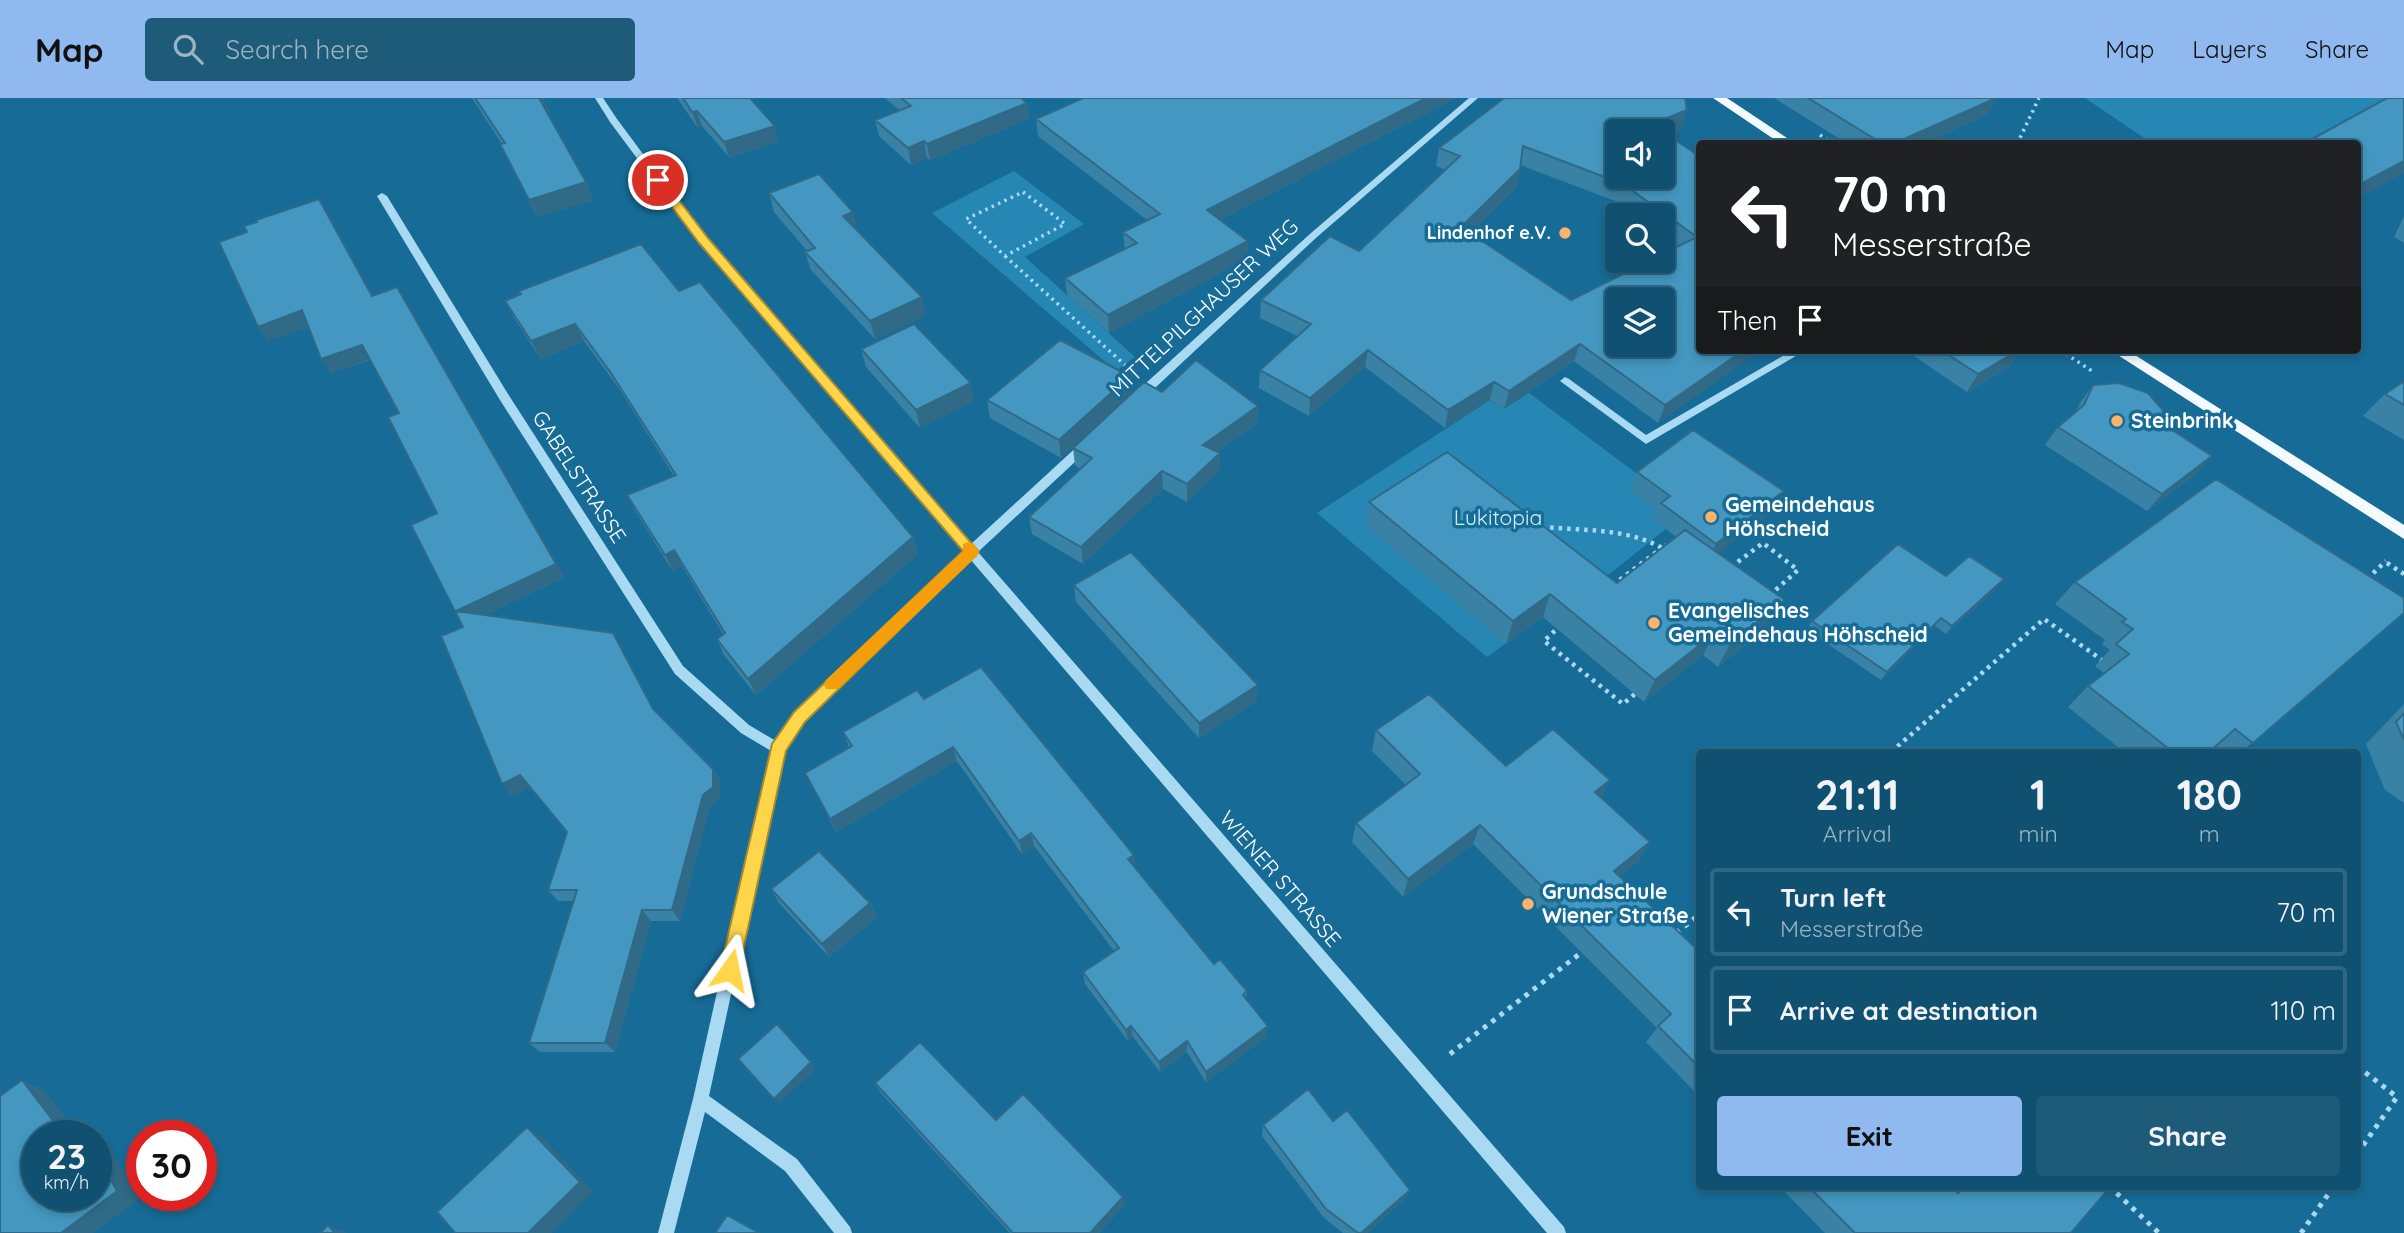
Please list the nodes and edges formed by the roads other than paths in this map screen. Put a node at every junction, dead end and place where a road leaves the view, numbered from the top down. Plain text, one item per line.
1 (599, 98) edge
2 (1474, 98) edge
3 (1720, 98) edge
4 (1784, 140) edge
5 (382, 196) dead end
6 (1794, 354) edge
7 (2123, 354) edge
8 (1566, 381) dead end
9 (1128, 406) edge
10 (1098, 434) edge
11 (2404, 533) edge
12 (972, 552) junction
13 (778, 749) junction
14 (701, 1099) junction
15 (666, 1233) edge
16 (844, 1233) edge
17 (1558, 1233) edge

1 - 12 street
2 - 9 street, MITTELPILGHAUSER WEG
3 - 4 main road
5 - 13 street, GABELSTRASSE
6 - 8 street
7 - 11 main road
10 - 12 street
12 - 13 street
12 - 17 street, WIENER STRASSE
13 - 14 street
14 - 15 street
14 - 16 street

